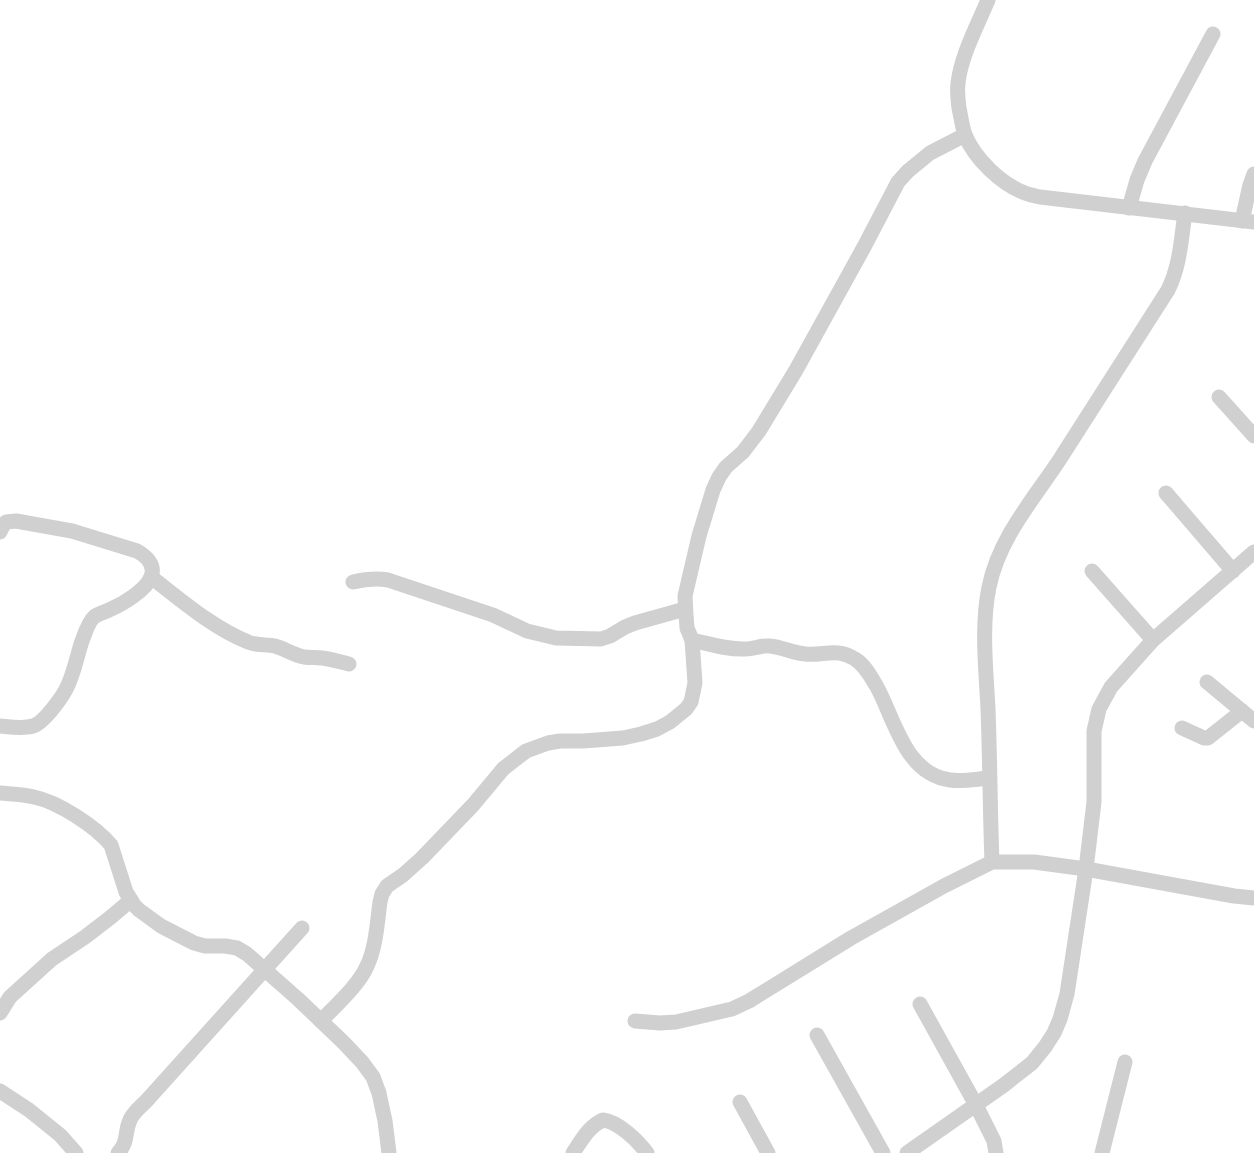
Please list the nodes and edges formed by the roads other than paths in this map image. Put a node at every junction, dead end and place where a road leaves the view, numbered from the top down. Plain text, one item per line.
1 (988, 0) edge
2 (1213, 34) dead end
3 (965, 134) junction
4 (1254, 174) edge
5 (1129, 208) junction
6 (1185, 214) junction
7 (1248, 222) edge
8 (1219, 397) dead end
9 (1254, 436) edge
10 (1166, 493) dead end
11 (0, 532) edge
12 (1254, 552) edge
13 (1092, 571) dead end
14 (1233, 571) junction
15 (151, 577) junction
16 (353, 582) dead end
17 (685, 609) junction
18 (692, 640) junction
19 (1153, 640) junction
20 (349, 664) dead end
21 (1207, 682) dead end
22 (1242, 711) junction
23 (1254, 721) edge
24 (0, 726) edge
25 (1182, 728) dead end
26 (989, 778) junction
27 (0, 793) edge
28 (992, 862) junction
29 (1086, 869) junction
30 (1254, 898) edge
31 (131, 900) junction
32 (302, 928) dead end
33 (265, 969) junction
34 (920, 1004) dead end
35 (0, 1013) edge
36 (321, 1021) junction
37 (635, 1021) dead end
38 (817, 1035) dead end
39 (1125, 1062) dead end
40 (0, 1092) edge
41 (740, 1102) dead end
42 (976, 1105) junction
43 (76, 1153) edge
44 (118, 1153) edge
45 (389, 1153) edge
46 (573, 1153) edge
47 (647, 1153) edge
48 (768, 1153) edge
49 (883, 1153) edge
50 (907, 1153) edge
51 (996, 1153) edge
52 (1102, 1153) edge

1 - 3 street
2 - 5 street
3 - 5 street
3 - 17 street
4 - 7 street
5 - 6 street
6 - 7 street
6 - 26 street
8 - 9 street
10 - 14 street
11 - 15 street
12 - 14 street
13 - 19 street
14 - 19 street
15 - 20 street
15 - 24 street
16 - 17 street
17 - 18 street
18 - 26 street
18 - 36 street
19 - 29 street
21 - 22 street
22 - 23 street
22 - 25 street
26 - 28 street
27 - 31 street
28 - 29 street
28 - 37 street
29 - 30 street
29 - 42 street
31 - 33 street
31 - 35 street
32 - 33 street
33 - 36 street
33 - 44 street
34 - 42 street
36 - 45 street
38 - 49 street
39 - 52 street
40 - 43 street
41 - 48 street
42 - 50 street
42 - 51 street
46 - 47 street

